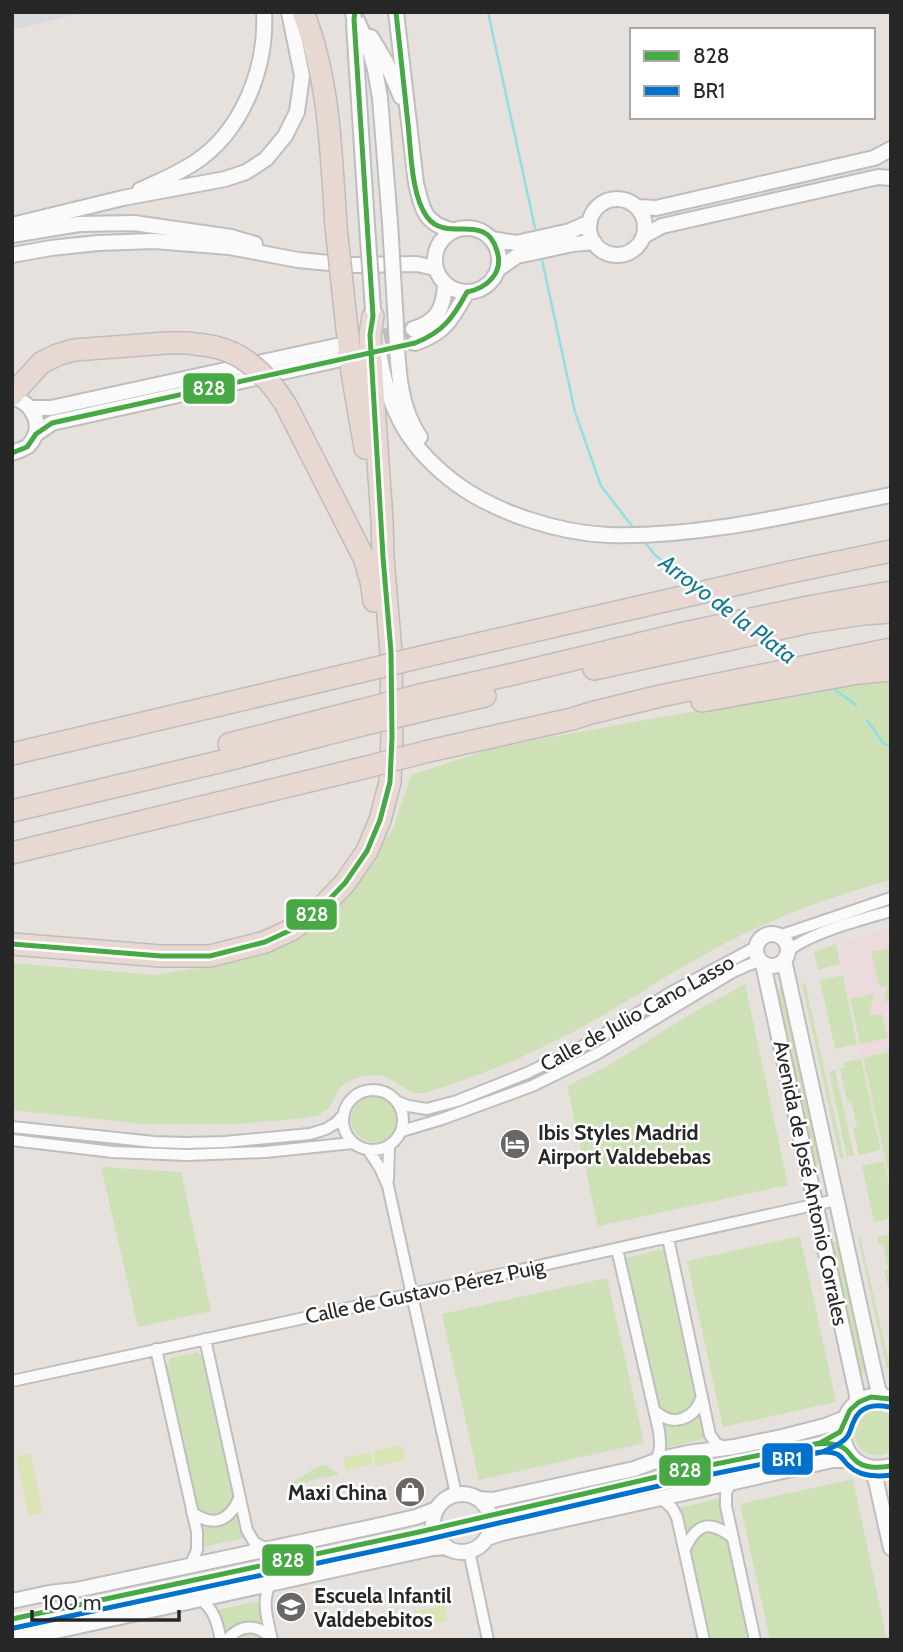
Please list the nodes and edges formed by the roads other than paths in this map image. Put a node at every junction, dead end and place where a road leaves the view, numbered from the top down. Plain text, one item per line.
1 (264, 12) edge
2 (289, 12) edge
3 (303, 12) edge
4 (396, 12) edge
5 (354, 15) edge
6 (408, 115) junction
7 (891, 149) edge
8 (891, 178) edge
9 (123, 198) junction
10 (638, 208) junction
11 (590, 222) junction
12 (12, 225) edge
13 (452, 230) junction
14 (12, 235) edge
15 (644, 236) junction
16 (492, 239) junction
17 (594, 243) junction
18 (12, 255) edge
19 (321, 261) junction
20 (435, 268) junction
21 (498, 269) junction
22 (445, 284) junction
23 (467, 292) junction
24 (373, 313) junction
25 (12, 396) edge
26 (31, 408) junction
27 (36, 434) junction
28 (12, 453) edge
29 (452, 480) junction
30 (891, 495) edge
31 (891, 551) edge
32 (383, 557) junction
33 (891, 592) edge
34 (891, 612) edge
35 (809, 614) junction
36 (891, 649) edge
37 (891, 670) edge
38 (767, 682) junction
39 (391, 686) junction
40 (420, 703) junction
41 (362, 717) junction
42 (12, 752) edge
43 (12, 796) edge
44 (12, 811) edge
45 (12, 853) edge
46 (891, 898) edge
47 (891, 911) edge
48 (779, 936) junction
49 (12, 944) edge
50 (786, 955) junction
51 (759, 957) junction
52 (398, 1102) junction
53 (344, 1114) junction
54 (12, 1127) edge
55 (402, 1131) junction
56 (12, 1140) edge
57 (353, 1143) junction
58 (389, 1147) junction
59 (369, 1151) junction
60 (388, 1186) junction
61 (836, 1200) junction
62 (816, 1205) junction
63 (668, 1238) junction
64 (617, 1249) junction
65 (412, 1294) junction
66 (205, 1339) junction
67 (156, 1349) junction
68 (12, 1381) edge
69 (702, 1396) junction
70 (886, 1397) edge
71 (857, 1403) junction
72 (654, 1410) junction
73 (845, 1418) junction
74 (725, 1448) junction
75 (855, 1460) junction
76 (655, 1461) junction
77 (891, 1466) edge
78 (870, 1467) junction
79 (730, 1483) junction
80 (456, 1494) junction
81 (240, 1498) junction
82 (478, 1499) junction
83 (661, 1499) junction
84 (437, 1509) junction
85 (192, 1512) junction
86 (487, 1538) junction
87 (733, 1538) junction
88 (447, 1547) junction
89 (891, 1548) edge
90 (685, 1549) junction
91 (268, 1550) junction
92 (470, 1551) junction
93 (190, 1566) junction
94 (270, 1584) junction
95 (201, 1599) junction
96 (12, 1601) edge
97 (15, 1640) edge
98 (221, 1640) edge
99 (227, 1640) edge
100 (272, 1640) edge
101 (488, 1640) edge
102 (704, 1640) edge
103 (755, 1640) edge

1 - 9 street
2 - 9 street
3 - 32 highway, bridge
4 - 6 street
5 - 6 street
5 - 24 street, bridge
5 - 29 street, bridge
6 - 13 street
7 - 10 street
8 - 15 street
9 - 12 street
10 - 11 street
10 - 15 street
11 - 16 street
11 - 17 street
13 - 16 street
13 - 20 street
14 - 19 street
15 - 17 street
16 - 21 street
17 - 21 street
18 - 19 street
19 - 20 street
20 - 22 street
21 - 23 street
22 - 23 street
22 - 23 street
24 - 29 street
24 - 32 highway
25 - 26 street
25 - 39 highway, bridge
26 - 27 street
26 - 27 street
27 - 28 street
29 - 30 street
31 - 42 highway, bridge
32 - 39 highway
33 - 35 highway
34 - 35 highway
35 - 40 highway
35 - 40 highway
36 - 38 highway
37 - 38 highway
38 - 45 highway, bridge
39 - 49 highway
40 - 41 highway, bridge
41 - 43 highway
41 - 44 highway
46 - 48 street
47 - 50 street
48 - 50 street
48 - 51 street
50 - 51 street
50 - 61 street, Avenida de José Antonio Corrales
51 - 52 street, Calle de Julio Cano Lasso
51 - 55 street, Calle de Julio Cano Lasso
51 - 62 street, Avenida de José Antonio Corrales
52 - 53 street
52 - 55 street
53 - 54 street
53 - 57 street
55 - 58 street
56 - 57 street
57 - 59 street
58 - 59 street
58 - 60 street
59 - 60 street
60 - 65 street
61 - 62 street, Calle de Gustavo Pérez Puig
61 - 70 street, Avenida de José Antonio Corrales
62 - 63 street, Calle de Gustavo Pérez Puig
62 - 71 street, Avenida de José Antonio Corrales
63 - 64 street, Calle de Gustavo Pérez Puig
63 - 69 street
64 - 65 street, Calle de Gustavo Pérez Puig
64 - 72 street
65 - 66 street, Calle de Gustavo Pérez Puig
65 - 80 street
66 - 67 street, Calle de Gustavo Pérez Puig
66 - 81 street
67 - 68 street, Calle de Gustavo Pérez Puig
67 - 85 street
69 - 72 street
69 - 74 street
70 - 71 street
71 - 73 street
72 - 76 street
73 - 74 street
73 - 75 street
74 - 76 street
75 - 78 street
75 - 79 street
76 - 82 street
77 - 78 street
78 - 89 street
79 - 83 street
79 - 87 street
80 - 82 street
80 - 84 street
81 - 85 street
81 - 91 street
82 - 86 street
83 - 86 street
83 - 90 street
84 - 88 street
84 - 91 street
85 - 93 street
86 - 92 street
87 - 90 street
87 - 103 street
88 - 92 street
88 - 94 street
90 - 102 street
91 - 93 street
92 - 101 street
93 - 96 street
94 - 95 street
94 - 100 street
95 - 97 street
95 - 98 street
99 - 100 street

